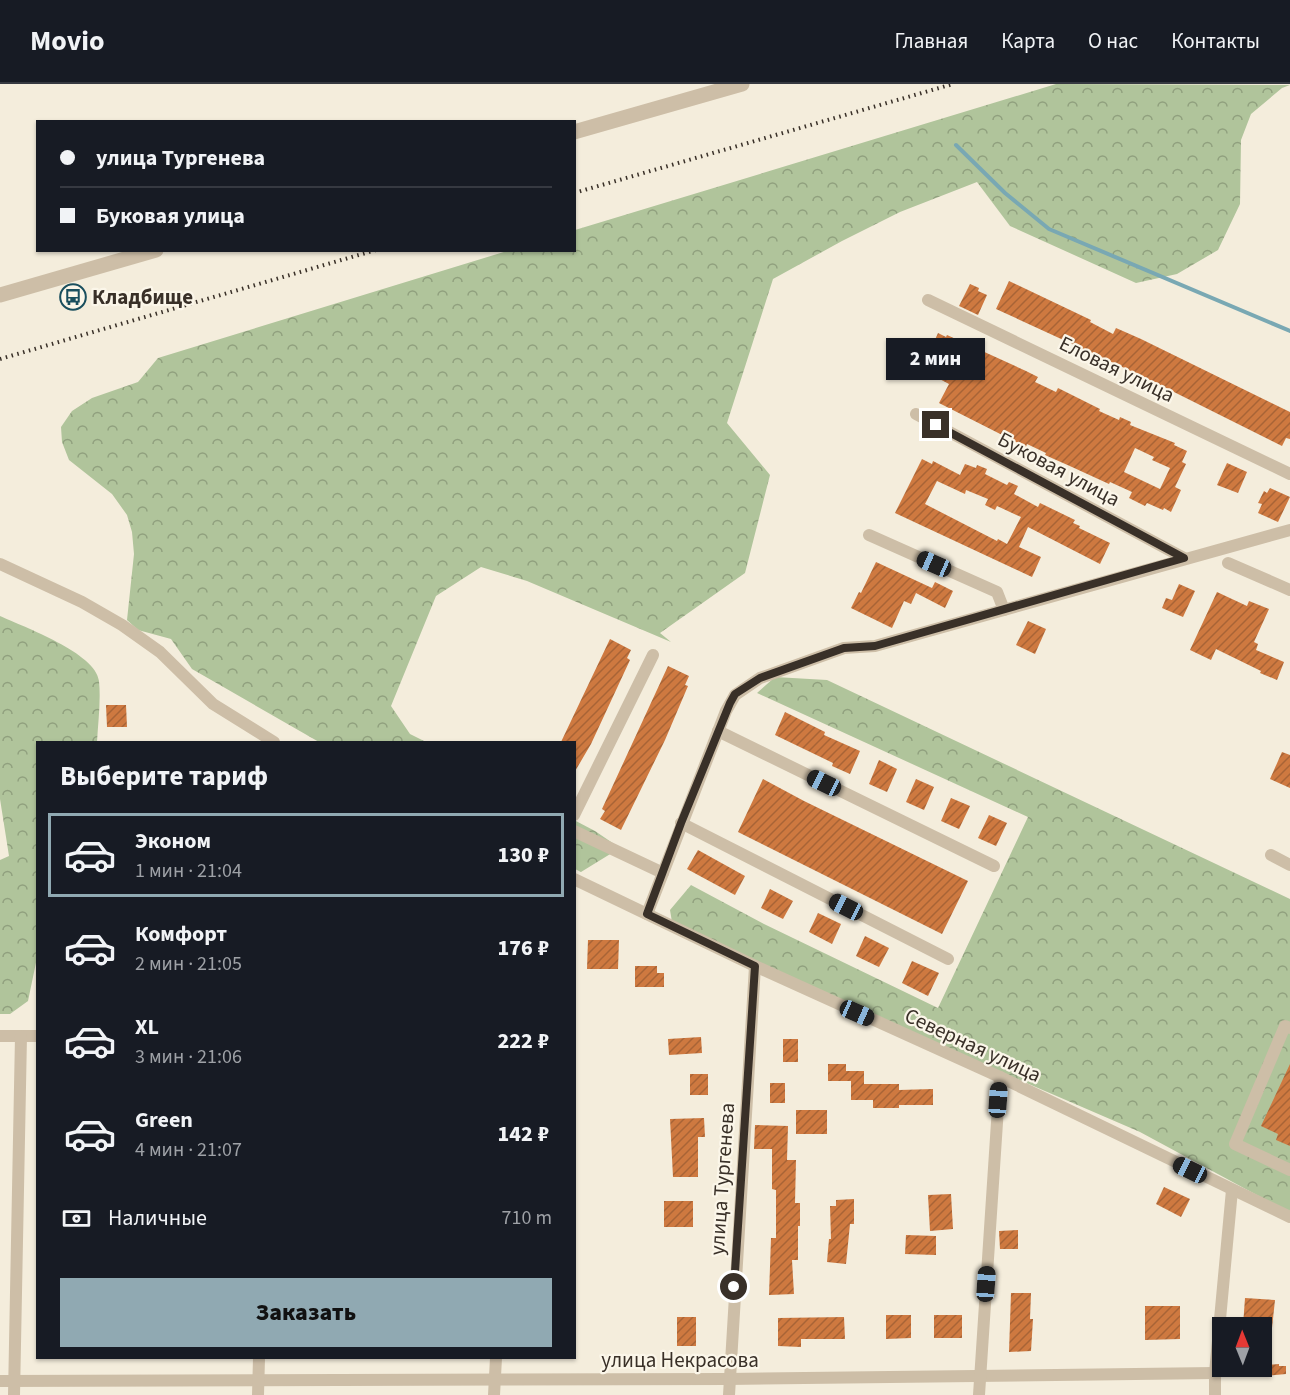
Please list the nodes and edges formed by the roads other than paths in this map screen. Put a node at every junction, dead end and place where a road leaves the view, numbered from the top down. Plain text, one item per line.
1 (742, 84) edge
2 (576, 131) edge
3 (149, 252) edge
4 (0, 295) edge
5 (928, 300) dead end
6 (916, 414) dead end
7 (1290, 474) edge
8 (1290, 530) edge
9 (869, 535) dead end
10 (1184, 558) junction
11 (1228, 563) dead end
12 (0, 564) edge
13 (1290, 590) edge
14 (1004, 610) junction
15 (652, 655) dead end
16 (718, 731) junction
17 (272, 741) edge
18 (576, 811) edge
19 (681, 823) junction
20 (576, 832) edge
21 (1271, 855) dead end
22 (1290, 864) edge
23 (994, 866) dead end
24 (663, 873) junction
25 (576, 880) edge
26 (647, 914) junction
27 (948, 959) dead end
28 (755, 966) junction
29 (1290, 1028) edge
30 (36, 1035) edge
31 (0, 1036) edge
32 (21, 1036) junction
33 (1000, 1077) junction
34 (1290, 1170) edge
35 (1232, 1190) junction
36 (1290, 1217) edge
37 (1220, 1317) edge
38 (259, 1359) edge
39 (496, 1359) edge
40 (1212, 1373) edge
41 (980, 1376) junction
42 (1215, 1377) edge
43 (728, 1379) junction
44 (258, 1380) junction
45 (494, 1380) junction
46 (0, 1381) edge
47 (14, 1381) junction
48 (14, 1395) edge
49 (258, 1395) edge
50 (494, 1395) edge
51 (729, 1395) edge
52 (980, 1395) edge
53 (1215, 1395) edge

1 - 2 street
3 - 4 street
5 - 7 street, Еловая улица
6 - 10 street, Буковая улица
8 - 10 street
9 - 14 street
10 - 14 street
11 - 13 street
12 - 17 street
14 - 16 street
15 - 18 street
16 - 19 street
16 - 23 street
19 - 24 street
19 - 27 street
20 - 24 street
21 - 22 street
24 - 26 street
25 - 26 street, Северная улица
26 - 28 street, Северная улица
28 - 33 street, Северная улица
28 - 43 street, улица Тургенева
29 - 34 street
30 - 32 street
31 - 32 street
32 - 47 street
33 - 35 street, Северная улица
33 - 41 street
35 - 36 street, Северная улица
35 - 37 street
38 - 44 street
39 - 45 street
40 - 41 street, улица Некрасова
41 - 43 street, улица Некрасова
41 - 52 street
42 - 53 street
43 - 45 street, улица Некрасова
43 - 51 street, улица Тургенева
44 - 45 street, улица Некрасова
44 - 47 street, улица Некрасова
44 - 49 street
45 - 50 street
46 - 47 street, улица Некрасова
47 - 48 street

